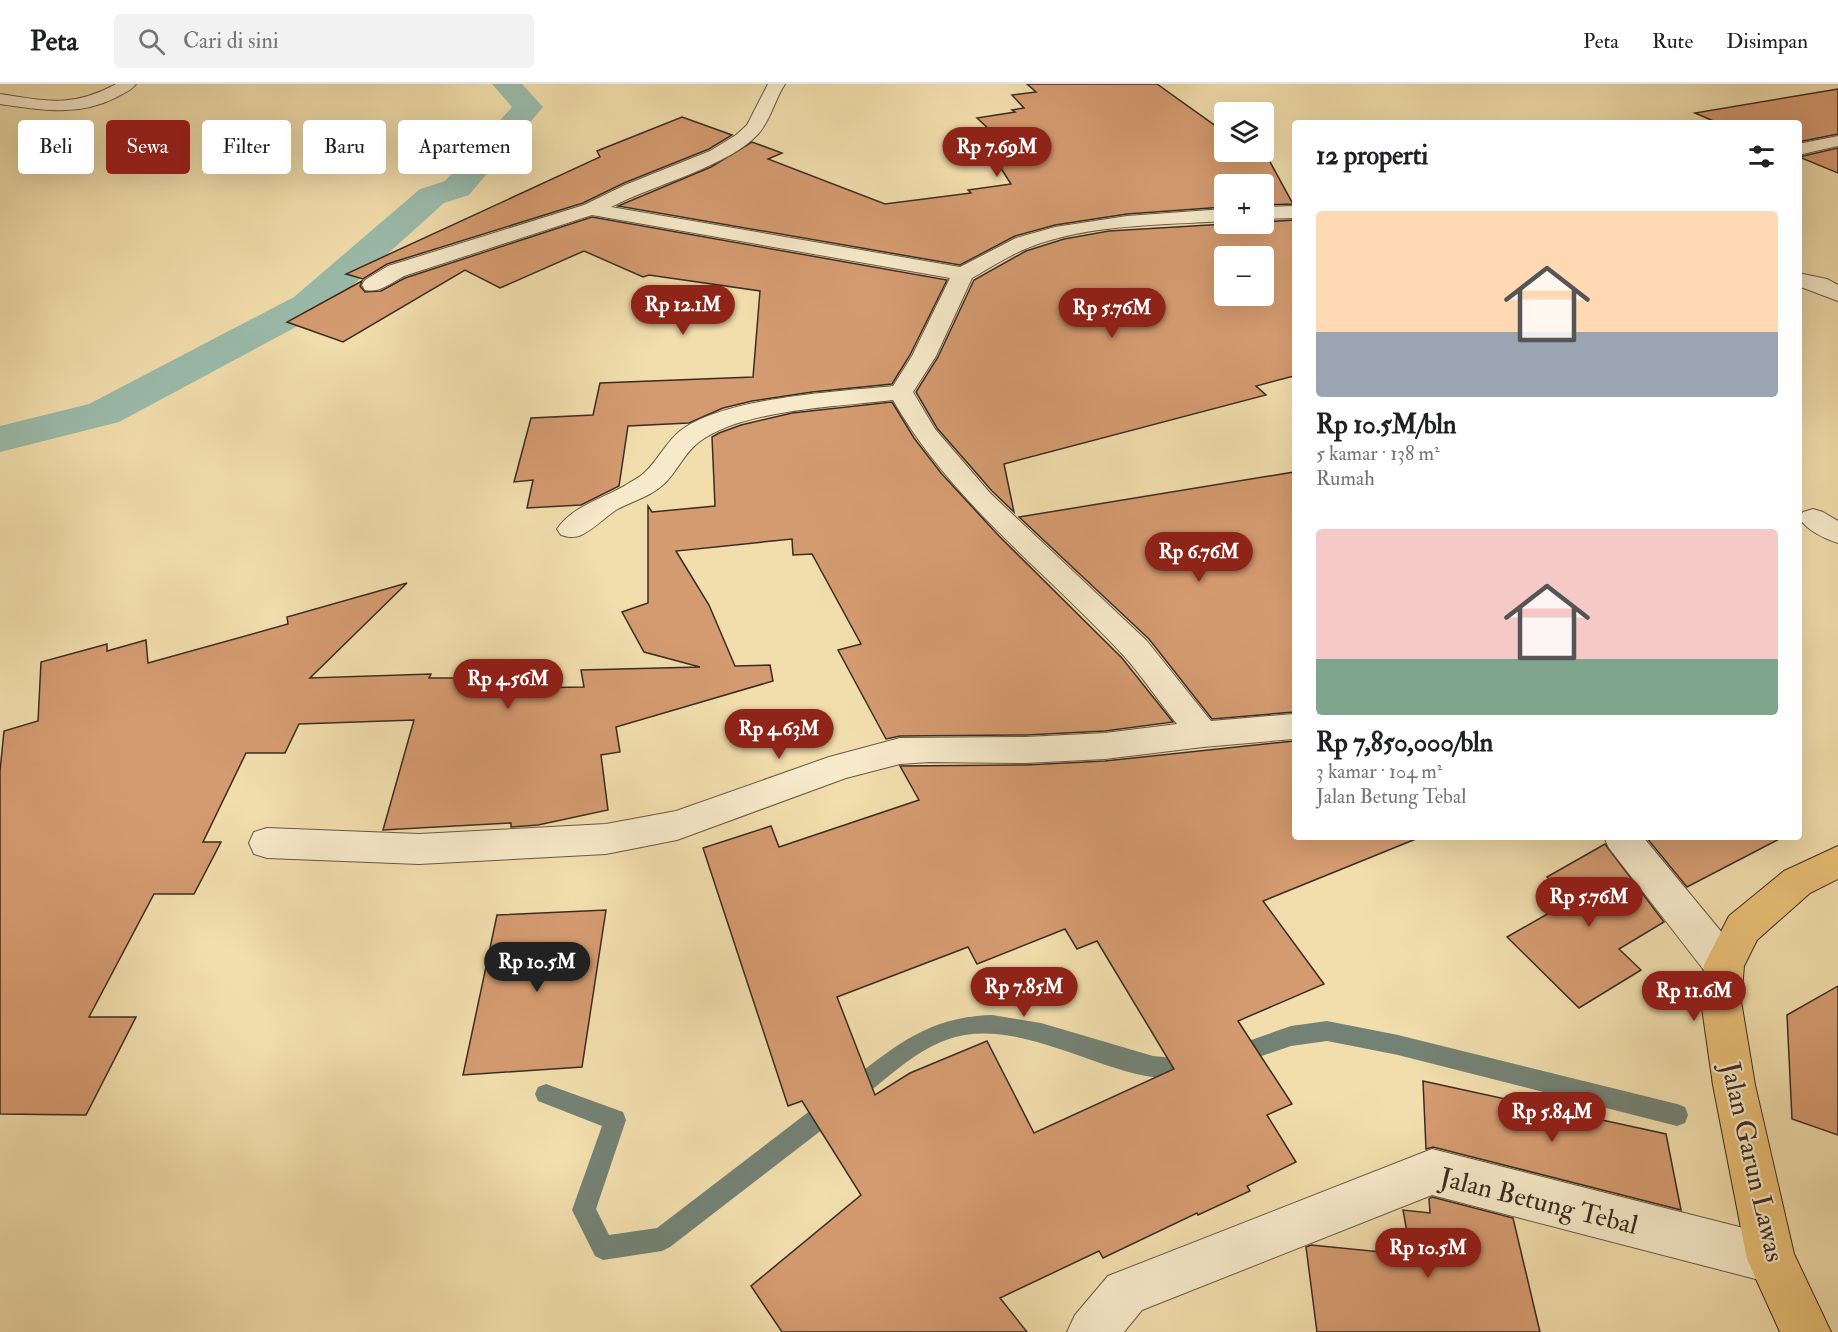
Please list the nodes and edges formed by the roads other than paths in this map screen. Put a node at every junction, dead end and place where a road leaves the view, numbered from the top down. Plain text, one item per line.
1 (128, 84) edge
2 (777, 84) edge
3 (0, 99) edge
4 (1838, 141) edge
5 (1802, 149) edge
6 (591, 209) junction
7 (1292, 212) edge
8 (1274, 213) edge
9 (1214, 216) edge
10 (963, 274) junction
11 (1802, 280) edge
12 (373, 285) dead end
13 (1838, 294) edge
14 (901, 392) junction
15 (1813, 518) dead end
16 (571, 529) dead end
17 (1838, 534) edge
18 (1292, 727) edge
19 (1203, 734) junction
20 (1624, 840) edge
21 (267, 843) dead end
22 (1838, 861) edge
23 (1724, 965) junction
24 (1771, 1259) junction
25 (1092, 1332) edge
26 (1806, 1332) edge

1 - 3 street
2 - 6 street
4 - 5 street
6 - 10 street
6 - 12 street
7 - 8 street
9 - 10 street
10 - 14 street
11 - 13 street
14 - 16 street
14 - 19 street
15 - 17 street
18 - 19 street
19 - 21 street
20 - 23 street
22 - 23 main road, Jalan Garun Lawas
23 - 24 main road, Jalan Garun Lawas
24 - 25 street, Jalan Betung Tebal
24 - 26 main road, Jalan Garun Lawas

